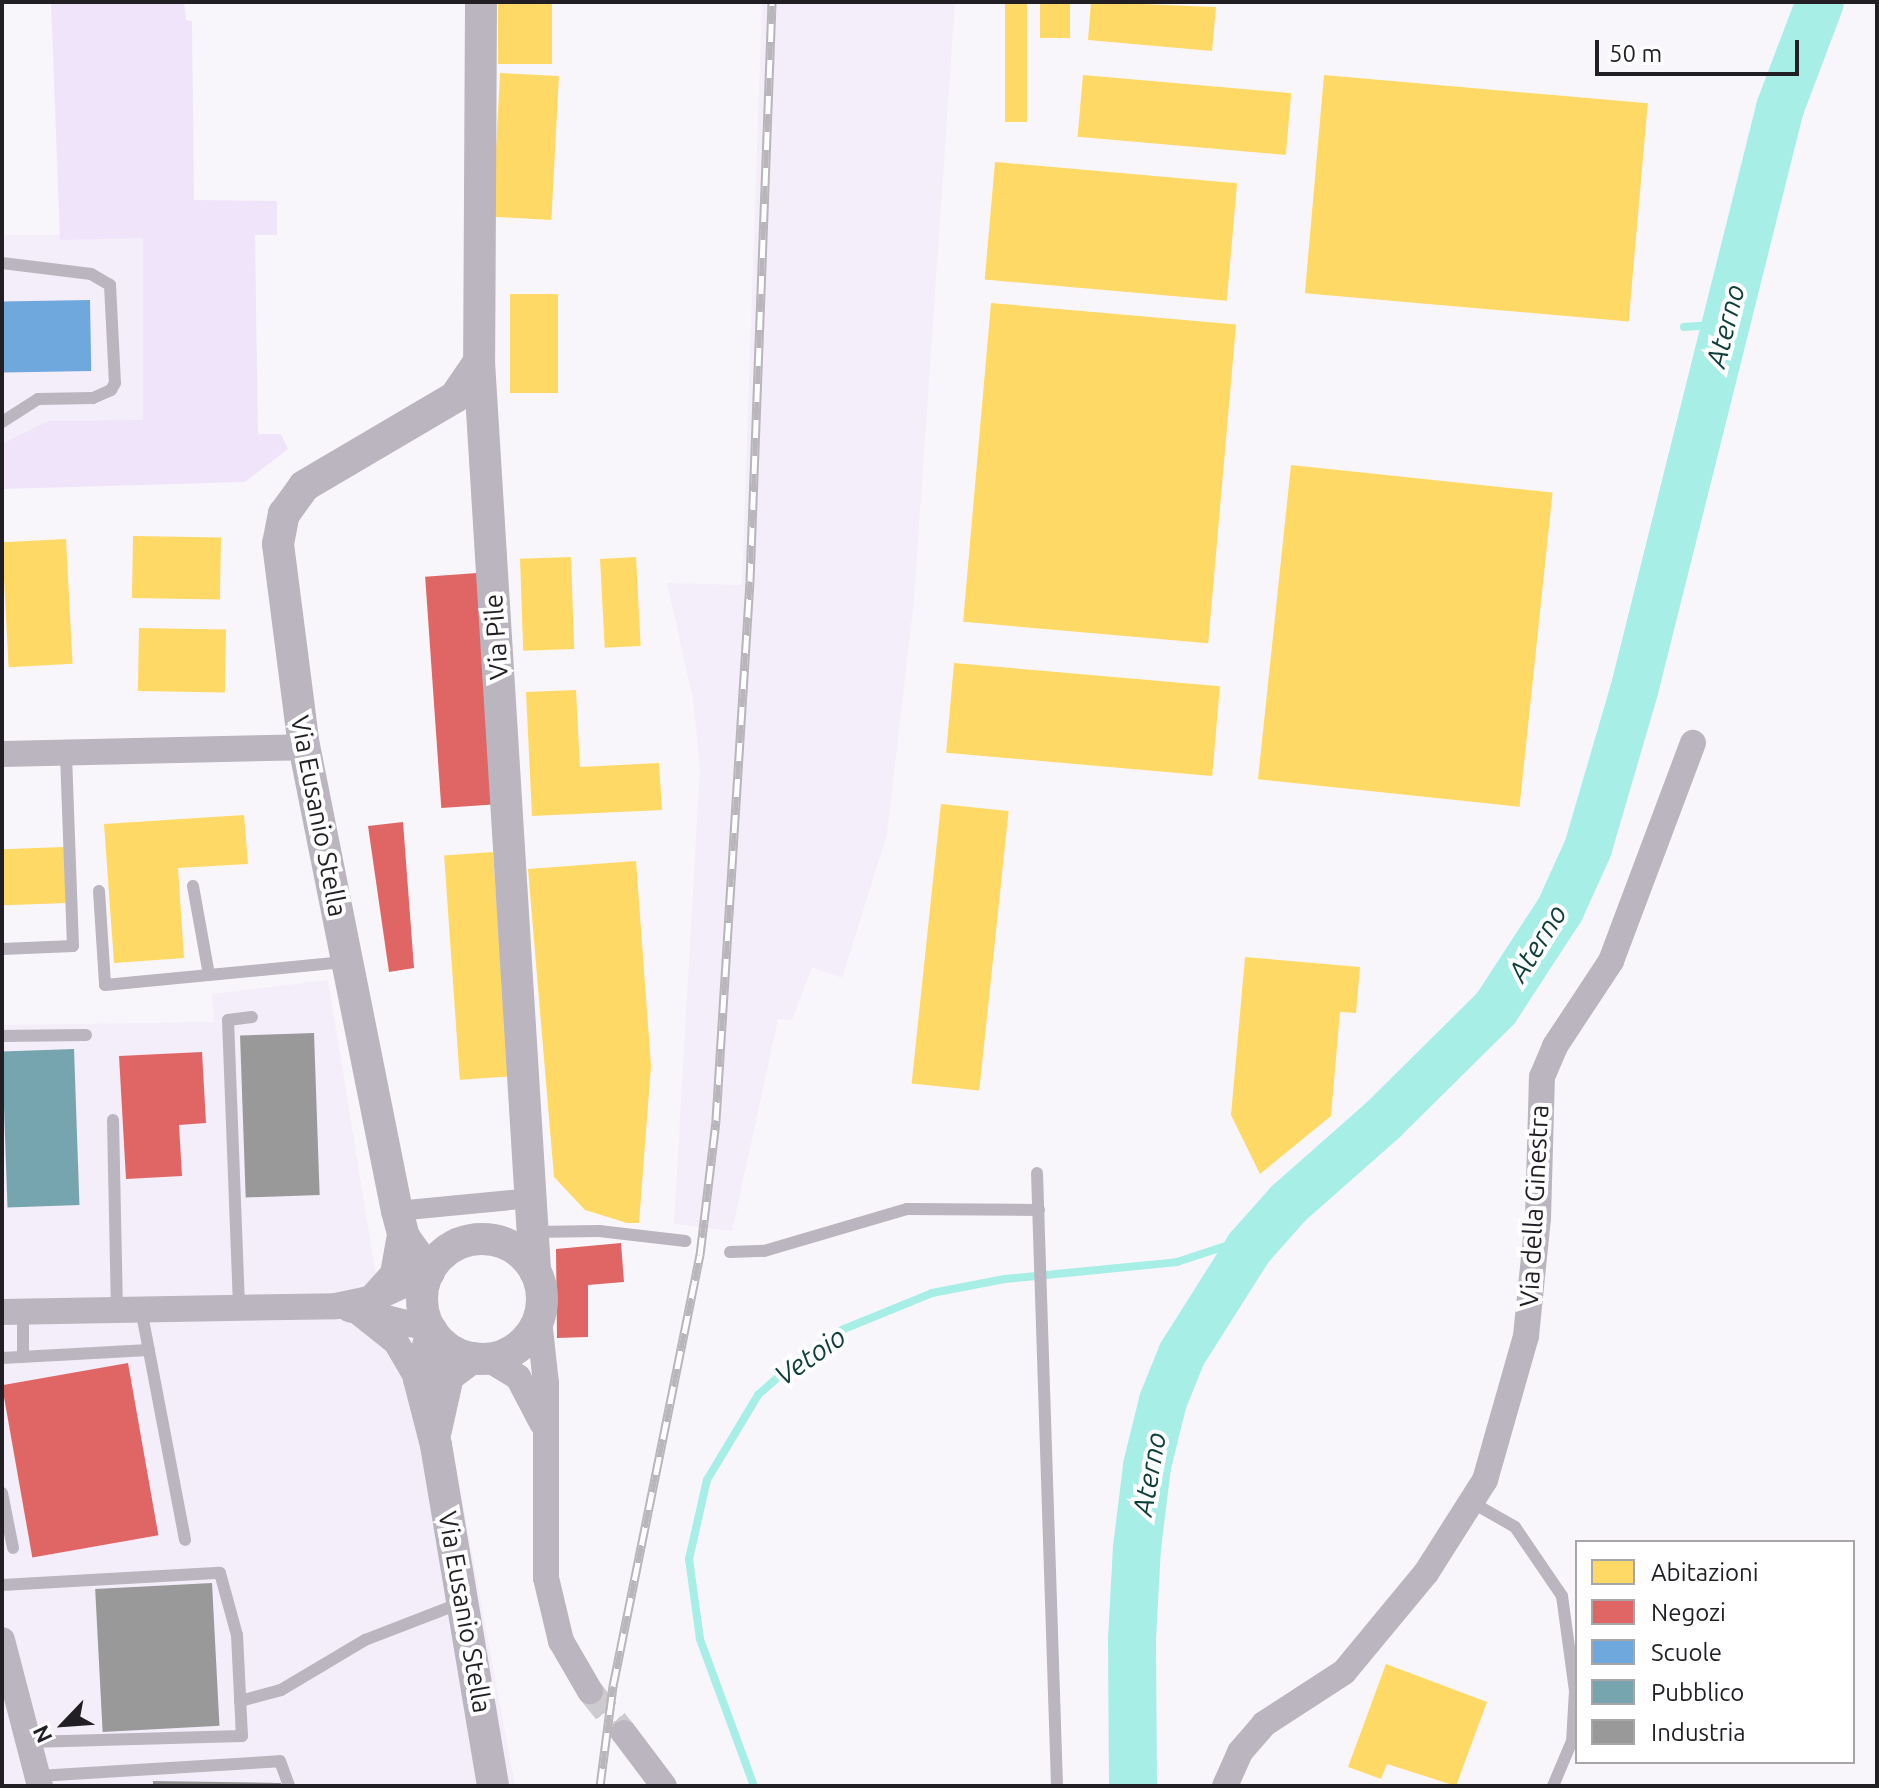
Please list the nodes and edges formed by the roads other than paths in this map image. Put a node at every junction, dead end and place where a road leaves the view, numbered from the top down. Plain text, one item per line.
1 (481, 2) edge
2 (2, 263) edge
3 (479, 362) junction
4 (418, 419) junction
5 (2, 422) edge
6 (484, 455) junction
7 (1693, 743) dead end
8 (304, 747) junction
9 (66, 752) junction
10 (2, 754) edge
11 (193, 886) dead end
12 (99, 891) dead end
13 (2, 949) edge
14 (347, 962) junction
15 (209, 975) junction
16 (252, 1017) dead end
17 (86, 1035) dead end
18 (2, 1036) edge
19 (113, 1120) dead end
20 (1037, 1173) dead end
21 (532, 1198) junction
22 (1039, 1210) junction
23 (399, 1220) junction
24 (529, 1232) junction
25 (685, 1241) dead end
26 (730, 1252) dead end
27 (535, 1271) junction
28 (428, 1273) junction
29 (239, 1306) junction
30 (355, 1306) junction
31 (129, 1309) junction
32 (13, 1312) edge
33 (539, 1320) junction
34 (431, 1330) junction
35 (149, 1350) junction
36 (23, 1357) junction
37 (2, 1358) edge
38 (480, 1358) junction
39 (420, 1383) junction
40 (544, 1430) junction
41 (436, 1445) junction
42 (2, 1493) edge
43 (1473, 1503) junction
44 (185, 1540) dead end
45 (13, 1548) dead end
46 (2, 1585) edge
47 (464, 1602) junction
48 (2, 1640) edge
49 (590, 1691) tunnel mouth
50 (240, 1701) junction
51 (624, 1733) tunnel mouth
52 (29, 1742) junction
53 (39, 1781) edge
54 (492, 1784) edge
55 (289, 1786) edge
56 (664, 1786) edge
57 (1057, 1786) edge
58 (1225, 1786) edge
59 (1553, 1786) edge

1 - 3 street, Via Pile
2 - 5 lane
3 - 4 street, Via Eusanio Stella
3 - 6 street, Via Pile
4 - 6 street, Via Eusanio Stella
4 - 8 street, Via Eusanio Stella
6 - 21 street, Via Pile
7 - 43 street, Via della Ginestra
8 - 9 street
8 - 14 street, Via Eusanio Stella
9 - 10 street
9 - 13 lane
11 - 15 lane
12 - 15 lane
14 - 15 lane
14 - 23 street, Via Eusanio Stella
16 - 29 lane
17 - 18 lane
19 - 31 lane
20 - 22 lane
21 - 23 street
21 - 24 street, Via Pile
22 - 26 lane
22 - 57 lane
23 - 28 street, Via Eusanio Stella
23 - 30 street
24 - 25 lane
24 - 27 street, Via Pile
27 - 28 street
27 - 33 street
28 - 30 street
28 - 34 street
29 - 30 street
29 - 31 street
30 - 34 street
30 - 39 street
31 - 32 street
31 - 35 lane
32 - 36 lane
33 - 38 street
33 - 40 street
34 - 38 street
34 - 39 street, Via Eusanio Stella
35 - 36 lane
35 - 44 lane
36 - 37 lane
38 - 40 street
38 - 41 street, Via Eusanio Stella
39 - 41 street, Via Eusanio Stella
40 - 49 street
41 - 47 street, Via Eusanio Stella
42 - 45 lane
43 - 58 street, Via della Ginestra
43 - 59 lane
46 - 50 lane
47 - 50 lane
47 - 54 street, Via Eusanio Stella
48 - 52 street
50 - 52 lane
51 - 56 street
52 - 53 street
53 - 55 lane

